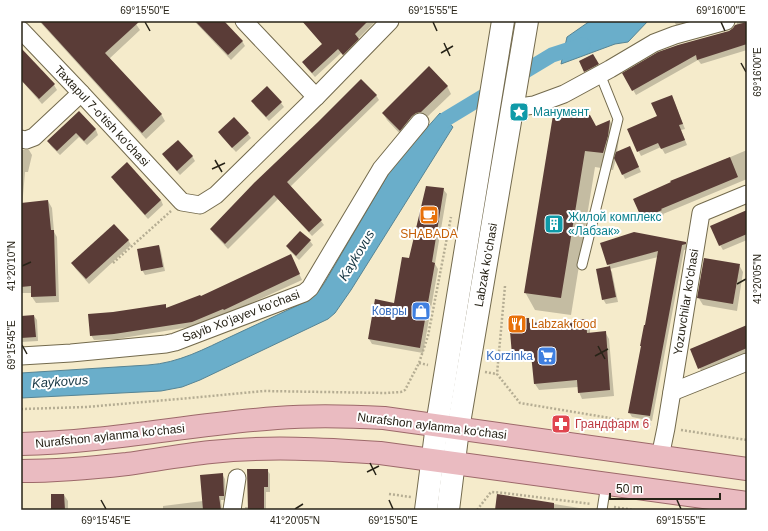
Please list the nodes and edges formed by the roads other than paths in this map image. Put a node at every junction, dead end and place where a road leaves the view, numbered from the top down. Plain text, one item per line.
1 (244, 21) edge
2 (390, 21) edge
3 (503, 21) edge
4 (527, 21) edge
5 (726, 21) edge
6 (21, 30) edge
7 (600, 74) junction
8 (81, 93) junction
9 (316, 97) junction
10 (514, 101) junction
11 (420, 122) dead end
12 (21, 139) edge
13 (747, 194) edge
14 (582, 265) dead end
15 (21, 356) edge
16 (747, 362) edge
17 (672, 392) junction
18 (437, 426) junction
19 (458, 428) junction
20 (177, 429) junction
21 (21, 444) edge
22 (181, 456) junction
23 (660, 457) junction
24 (432, 460) junction
25 (454, 463) junction
26 (747, 469) edge
27 (21, 471) edge
28 (237, 478) dead end
29 (606, 484) junction
30 (422, 504) edge
31 (747, 504) edge
32 (602, 508) edge
33 (232, 510) edge
34 (448, 510) edge

1 - 9 street
2 - 9 street
3 - 18 main road, Labzak ko'chasi
4 - 10 main road, Labzak ko'chasi
5 - 7 street
6 - 8 street, Taxtapul 7-o'tish ko'chasi
7 - 10 street
7 - 14 lane
8 - 9 street, Taxtapul 7-o'tish ko'chasi
8 - 12 street
10 - 19 main road, Labzak ko'chasi
11 - 15 street, Sayib Xo'jayev ko'chasi
13 - 17 street, Yozuvchilar ko'chasi
16 - 17 street
17 - 23 street, Yozuvchilar ko'chasi
18 - 19 main road, Nurafshon aylanma ko'chasi
18 - 20 main road, Nurafshon aylanma ko'chasi
18 - 24 main road, Labzak ko'chasi
19 - 23 main road, Nurafshon aylanma ko'chasi
19 - 25 main road, Labzak ko'chasi
20 - 21 main road, Nurafshon aylanma ko'chasi
20 - 22 main road
22 - 24 main road
22 - 27 main road
23 - 26 main road, Nurafshon aylanma ko'chasi
24 - 25 main road
24 - 30 main road, Labzak ko'chasi
25 - 29 main road
25 - 34 main road, Labzak ko'chasi
28 - 33 street
29 - 31 main road
29 - 32 lane

